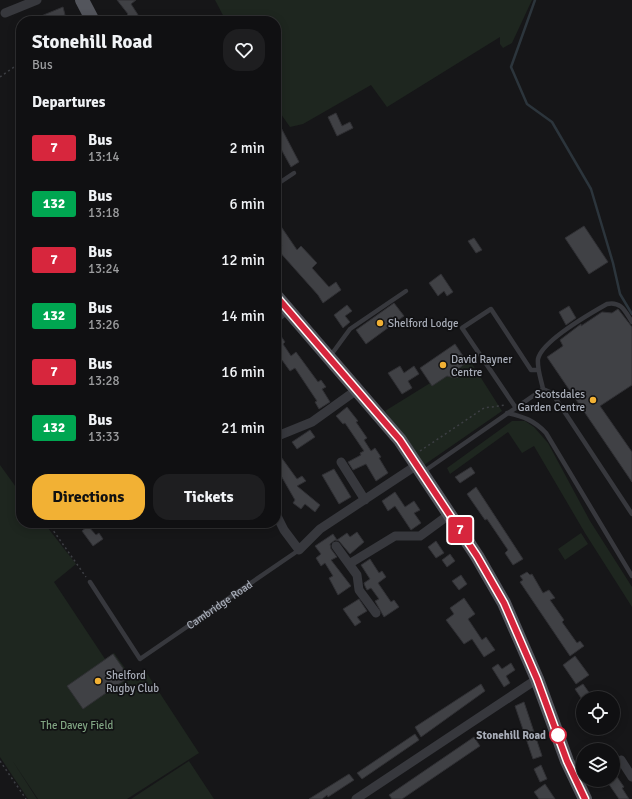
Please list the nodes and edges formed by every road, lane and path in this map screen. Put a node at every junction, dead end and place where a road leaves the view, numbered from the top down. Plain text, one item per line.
1 (37, 0) edge
2 (82, 0) edge
3 (5, 13) dead end
4 (90, 16) edge
5 (16, 66) edge
6 (0, 77) edge
7 (294, 173) dead end
8 (281, 182) edge
9 (406, 291) dead end
10 (282, 314) edge
11 (632, 322) edge
12 (329, 357) junction
13 (538, 370) junction
14 (358, 389) junction
15 (543, 389) junction
16 (511, 401) junction
17 (516, 408) junction
18 (507, 413) junction
19 (281, 435) edge
20 (341, 462) dead end
21 (417, 465) junction
22 (365, 500) junction
23 (450, 514) junction
24 (632, 514) edge
25 (281, 524) edge
26 (52, 528) edge
27 (336, 546) dead end
28 (299, 550) junction
29 (349, 564) junction
30 (632, 576) edge
31 (90, 582) joint
32 (376, 613) dead end
33 (537, 679) junction
34 (621, 760) dead end
35 (0, 761) edge
36 (629, 767) edge
37 (632, 777) edge
38 (26, 799) edge
39 (356, 799) edge
40 (585, 799) edge

1 - 3 street
2 - 4 main road
5 - 6 path
7 - 8 lane
9 - 12 lane
10 - 12 main road
11 - 13 lane
12 - 14 main road
13 - 15 lane
13 - 16 lane
14 - 19 street
14 - 21 main road
15 - 17 lane
15 - 24 lane
16 - 17 lane
16 - 21 path
17 - 18 lane
18 - 21 lane
18 - 30 lane
20 - 22 street
21 - 22 street, Cambridge Road
21 - 23 main road
22 - 28 street, Cambridge Road
23 - 29 street
23 - 33 main road
25 - 28 street
26 - 31 path
27 - 29 street
28 - 31 lane, Cambridge Road
29 - 32 street
33 - 39 street
33 - 40 main road
34 - 36 street
35 - 38 path
36 - 37 street

